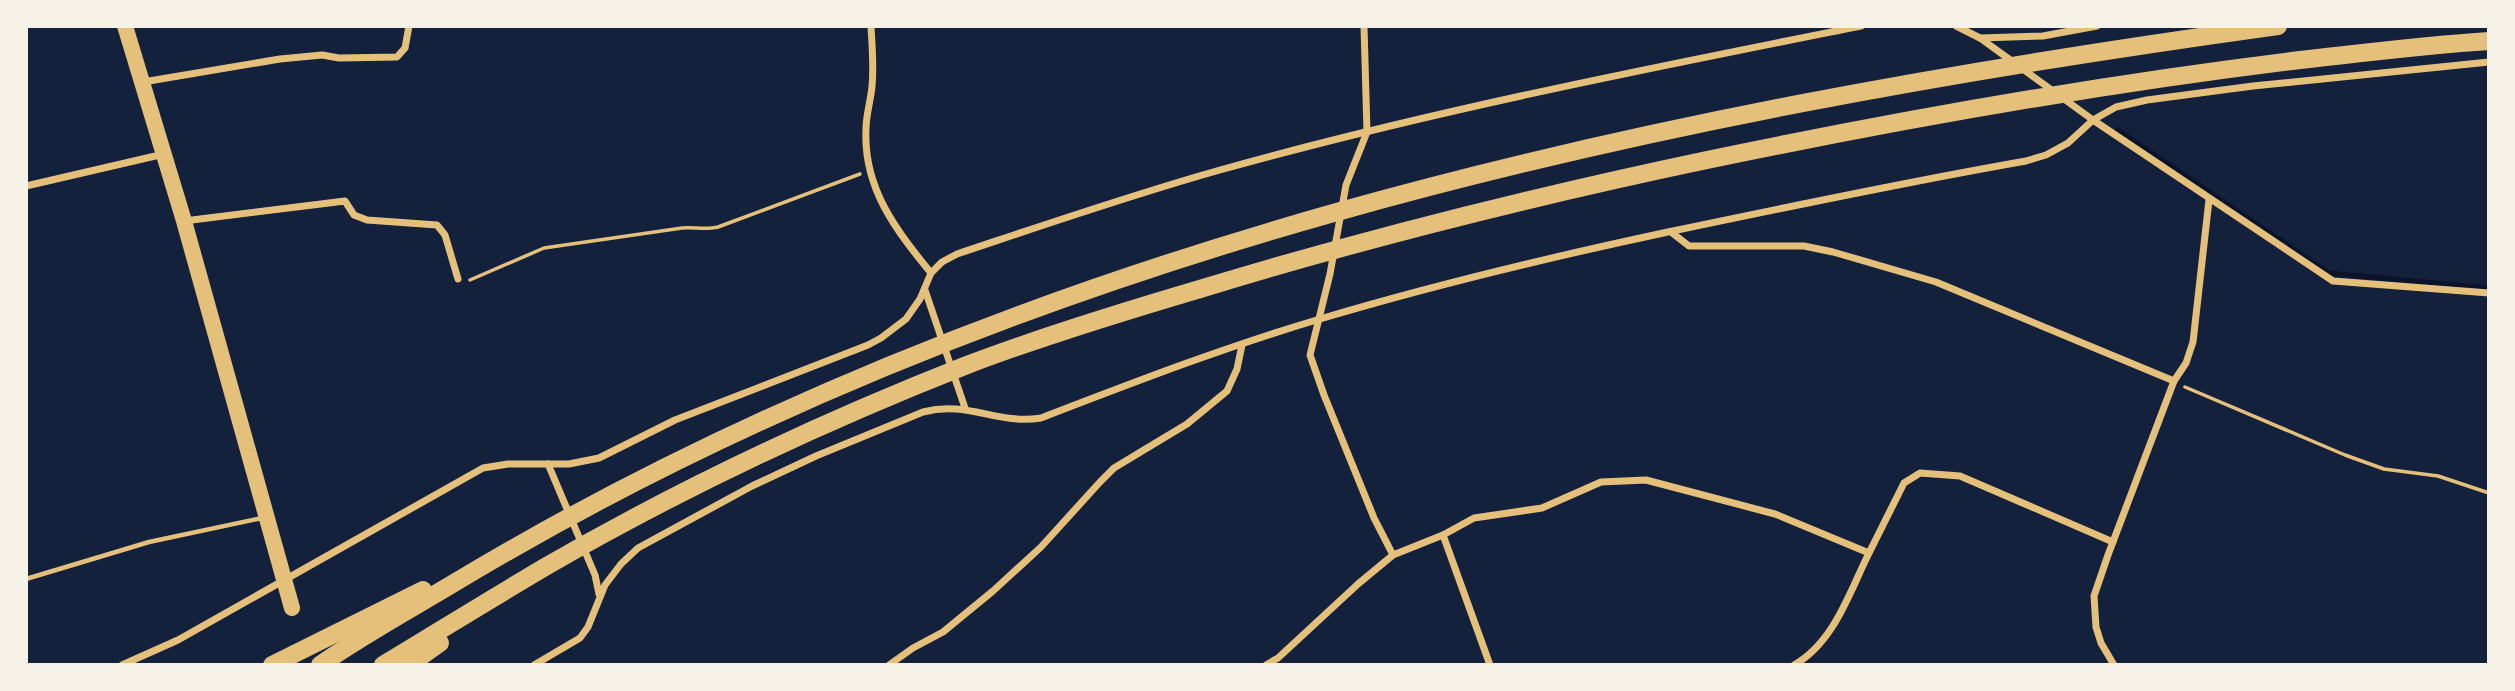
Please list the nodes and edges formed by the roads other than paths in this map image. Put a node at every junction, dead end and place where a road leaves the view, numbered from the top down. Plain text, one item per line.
1 (125, 26) edge
2 (409, 26) edge
3 (871, 26) edge
4 (1364, 26) edge
5 (1861, 26) edge
6 (1955, 26) edge
7 (2097, 26) edge
8 (2278, 26) edge
9 (1979, 38) junction
10 (2489, 41) edge
11 (2489, 62) edge
12 (143, 82) junction
13 (2093, 121) junction
14 (1367, 132) junction
15 (164, 155) junction
16 (26, 186) edge
17 (2209, 200) junction
18 (184, 221) junction
19 (1671, 232) junction
20 (932, 273) junction
21 (458, 279) road end
22 (925, 289) junction
23 (2489, 293) edge
24 (1317, 320) junction
25 (1242, 345) junction
26 (2174, 381) junction
27 (965, 408) junction
28 (548, 464) junction
29 (267, 518) junction
30 (538, 532) junction
31 (1443, 535) junction
32 (2113, 542) junction
33 (1869, 553) junction
34 (1393, 555) junction
35 (550, 570) junction
36 (26, 579) edge
37 (284, 579) junction
38 (599, 594) junction
39 (292, 608) dead end
40 (122, 665) edge
41 (272, 665) edge
42 (320, 665) edge
43 (383, 665) edge
44 (409, 665) edge
45 (534, 665) edge
46 (889, 665) edge
47 (1266, 665) edge
48 (1490, 665) edge
49 (1794, 665) edge
50 (2114, 665) edge

1 - 12 main road
2 - 12 street
3 - 20 street
4 - 14 street
5 - 14 street
6 - 9 street
7 - 9 street
8 - 30 highway
9 - 13 street
10 - 35 highway
11 - 13 street
12 - 15 main road
13 - 17 street
13 - 19 street
14 - 20 street
14 - 24 street
15 - 16 street
15 - 18 main road
17 - 23 street
17 - 26 street
18 - 21 street
18 - 29 main road
19 - 24 street
19 - 26 street
20 - 22 street
22 - 27 street
22 - 28 street
24 - 25 street
24 - 34 street
25 - 27 street
25 - 46 street
26 - 32 street
27 - 38 street
28 - 37 street
28 - 38 street
29 - 36 lane
29 - 37 main road
30 - 41 highway
30 - 42 highway
31 - 33 street
31 - 34 street
31 - 48 street
32 - 33 street
32 - 50 street
33 - 49 street
34 - 47 street
35 - 43 highway
35 - 44 highway
37 - 39 main road
37 - 40 street
38 - 45 street

